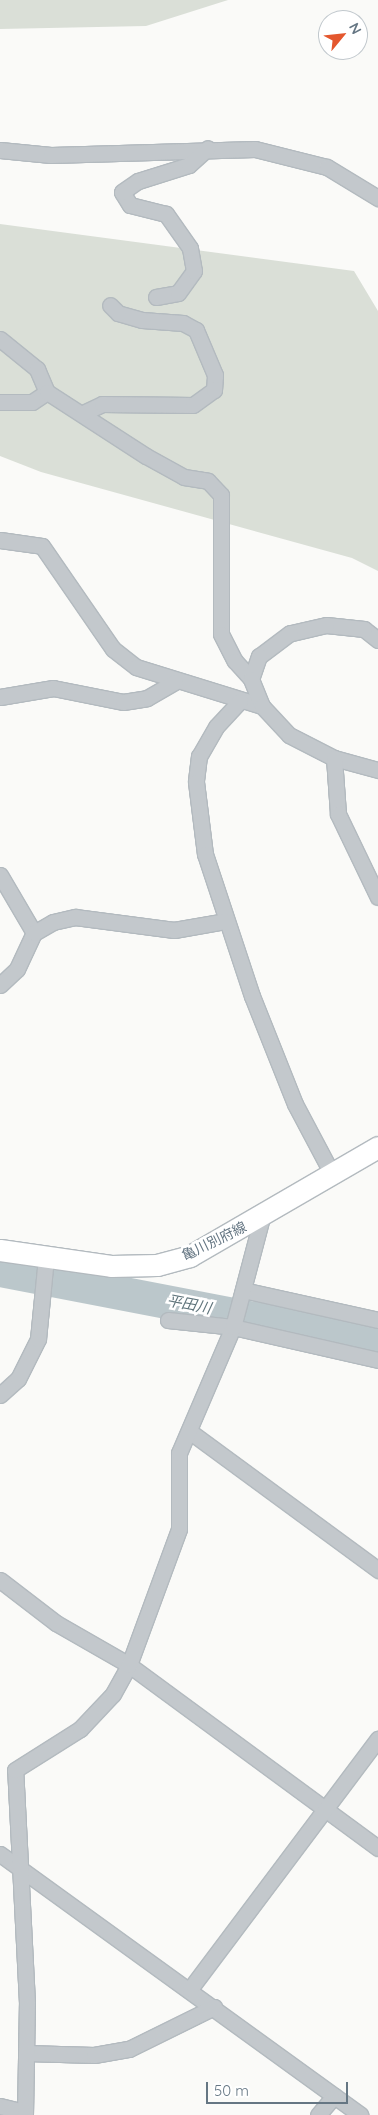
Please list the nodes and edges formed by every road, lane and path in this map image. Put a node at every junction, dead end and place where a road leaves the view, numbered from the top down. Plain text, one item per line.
1 (208, 148) junction
2 (0, 150) edge
3 (378, 198) edge
4 (156, 297) dead end
5 (110, 305) dead end
6 (0, 339) edge
7 (47, 392) junction
8 (0, 402) edge
9 (83, 412) junction
10 (0, 540) edge
11 (378, 640) edge
12 (251, 679) junction
13 (175, 682) junction
14 (0, 697) edge
15 (240, 701) junction
16 (262, 706) junction
17 (334, 758) junction
18 (378, 770) edge
19 (0, 875) edge
20 (378, 897) edge
21 (226, 920) junction
22 (34, 933) junction
23 (0, 985) edge
24 (378, 1147) edge
25 (332, 1174) junction
26 (262, 1217) junction
27 (0, 1250) edge
28 (46, 1263) junction
29 (241, 1295) junction
30 (168, 1320) dead end
31 (378, 1320) edge
32 (233, 1327) junction
33 (378, 1360) edge
34 (0, 1395) edge
35 (190, 1431) junction
36 (378, 1570) edge
37 (0, 1580) edge
38 (129, 1665) junction
39 (378, 1739) edge
40 (325, 1809) junction
41 (378, 1848) edge
42 (0, 1854) edge
43 (22, 1868) junction
44 (190, 1989) junction
45 (214, 2007) junction
46 (26, 2053) junction
47 (334, 2096) junction
48 (0, 2106) edge
49 (25, 2113) edge
50 (318, 2115) edge
51 (360, 2115) edge

1 - 2 street
1 - 3 street
1 - 4 street
5 - 9 street
6 - 7 street
7 - 8 street
7 - 9 street
9 - 12 street
10 - 13 street
11 - 12 street
12 - 16 street
13 - 14 street
13 - 15 street
15 - 16 street
15 - 21 street
16 - 17 street
17 - 18 street
17 - 20 street
19 - 22 street
21 - 22 street
21 - 25 street
22 - 23 street
24 - 25 main road, 亀川別府線
25 - 26 main road, 亀川別府線
26 - 28 main road, 亀川別府線
26 - 29 street
27 - 28 main road, 亀川別府線
28 - 34 street
29 - 31 street
29 - 32 street
30 - 32 street
32 - 33 street
32 - 35 street
35 - 36 street
35 - 38 street
37 - 38 street
38 - 40 street
38 - 43 street
39 - 40 street
40 - 41 street
40 - 44 street
42 - 43 street
43 - 44 street
43 - 46 street
44 - 45 street
45 - 46 street
45 - 47 street
46 - 49 street
47 - 50 street
47 - 51 street
48 - 49 street

